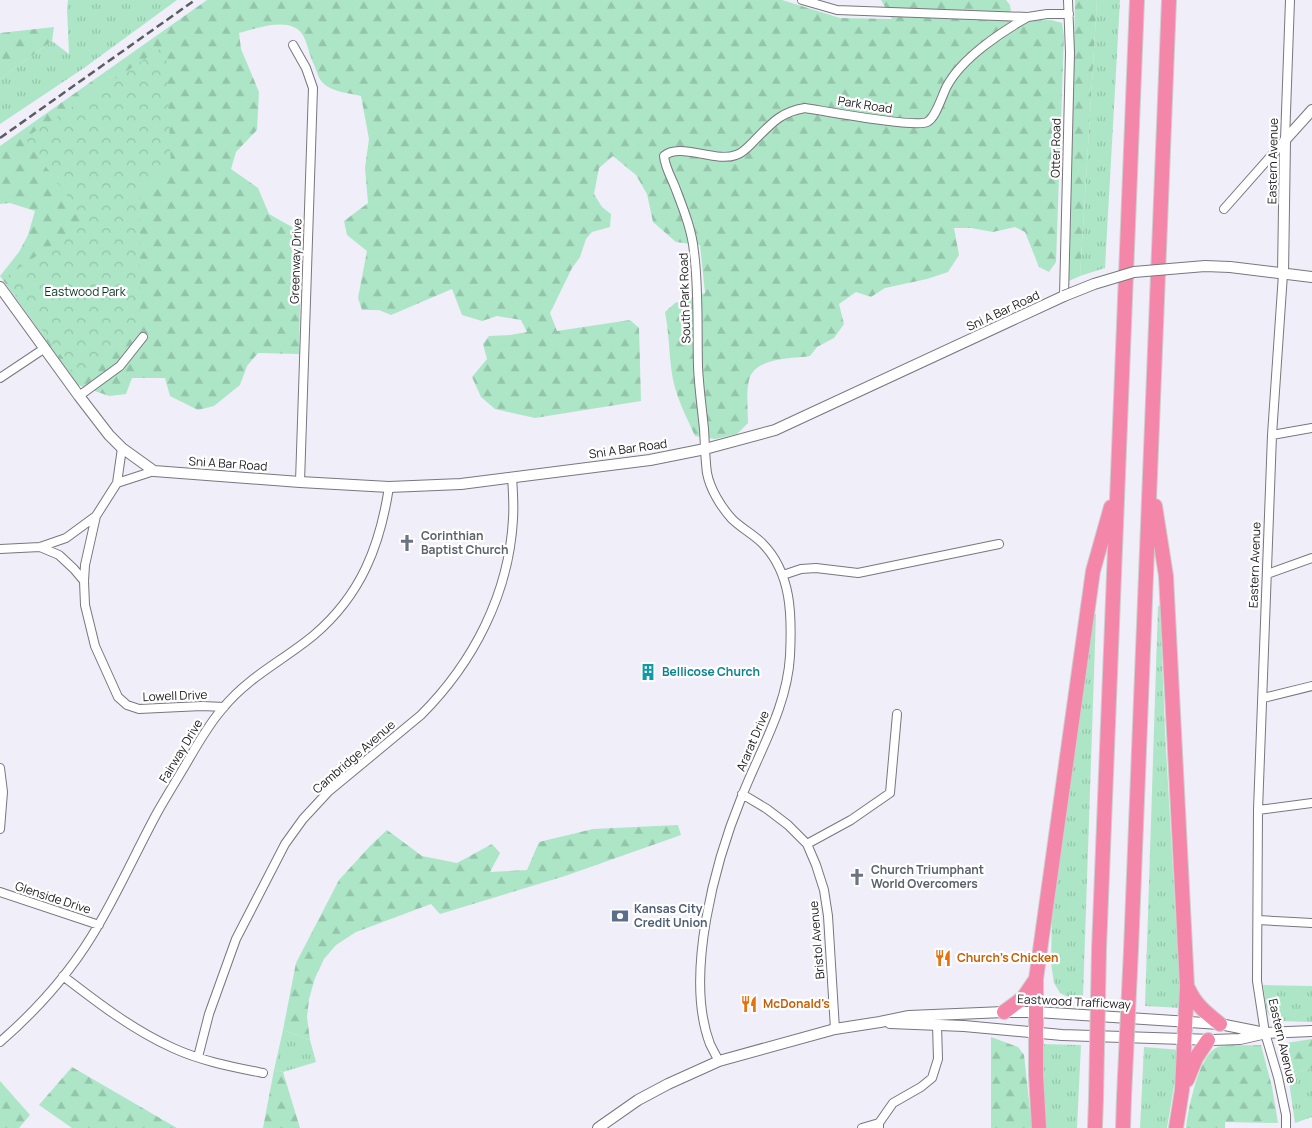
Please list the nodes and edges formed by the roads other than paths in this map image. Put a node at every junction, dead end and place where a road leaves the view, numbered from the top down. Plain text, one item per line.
1 (802, 0) edge
2 (1068, 0) edge
3 (1137, 0) edge
4 (1170, 0) edge
5 (1290, 0) edge
6 (1069, 14) junction
7 (1028, 17) junction
8 (293, 45) dead end
9 (1312, 110) edge
10 (1286, 140) junction
11 (667, 153) joint
12 (1224, 209) dead end
13 (1283, 274) junction
14 (1312, 277) edge
15 (0, 287) edge
16 (1064, 296) junction
17 (143, 337) dead end
18 (45, 348) junction
19 (0, 378) edge
20 (79, 396) junction
21 (1312, 428) edge
22 (1272, 435) junction
23 (122, 448) junction
24 (705, 449) junction
25 (154, 471) junction
26 (512, 477) junction
27 (1150, 478) junction
28 (300, 482) junction
29 (117, 484) junction
30 (1118, 485) junction
31 (389, 487) junction
32 (96, 516) junction
33 (999, 544) dead end
34 (40, 547) junction
35 (0, 549) edge
36 (1312, 558) edge
37 (783, 574) junction
38 (1268, 574) junction
39 (84, 581) junction
40 (1312, 686) edge
41 (1263, 698) junction
42 (224, 706) junction
43 (897, 714) dead end
44 (0, 768) edge
45 (742, 794) junction
46 (1312, 804) edge
47 (1258, 810) junction
48 (0, 829) edge
49 (807, 844) junction
50 (0, 892) edge
51 (1258, 920) junction
52 (1312, 923) edge
53 (99, 925) junction
54 (63, 976) junction
55 (1036, 979) junction
56 (1187, 986) junction
57 (1004, 1012) junction
58 (1037, 1012) junction
59 (1186, 1021) junction
60 (880, 1022) junction
61 (1220, 1024) junction
62 (937, 1025) junction
63 (835, 1029) junction
64 (1036, 1032) junction
65 (1312, 1032) edge
66 (1266, 1033) junction
67 (1185, 1039) junction
68 (1208, 1040) junction
69 (0, 1042) edge
70 (198, 1057) junction
71 (719, 1061) junction
72 (263, 1073) dead end
73 (1182, 1090) junction
74 (879, 1125) edge
75 (598, 1128) edge
76 (862, 1128) edge
77 (1040, 1128) edge
78 (1095, 1128) edge
79 (1123, 1128) edge
80 (1176, 1128) edge
81 (1286, 1128) edge

1 - 7 street
2 - 6 street, Otter Road
3 - 30 highway
4 - 27 highway
5 - 10 street, Eastern Avenue
6 - 7 street
6 - 16 street, Otter Road
7 - 11 street, Park Road
8 - 28 street, Greenway Drive
9 - 10 street
10 - 12 street
10 - 13 street, Eastern Avenue
11 - 24 street, South Park Road
13 - 14 street, Sni A Bar Road
13 - 16 street, Sni A Bar Road, bridge
13 - 22 street, Eastern Avenue
15 - 18 street
16 - 24 street, Sni A Bar Road
17 - 20 street
18 - 19 street
18 - 20 street
20 - 23 street
21 - 22 street
22 - 38 street, Eastern Avenue
23 - 25 street
23 - 29 street, Lowell Drive
24 - 26 street, Sni A Bar Road
24 - 37 street, Ararat Drive
25 - 28 street, Sni A Bar Road
25 - 29 street
26 - 31 street, Sni A Bar Road
26 - 70 street, Cambridge Avenue
27 - 56 highway
27 - 79 highway, bridge
28 - 31 street, Sni A Bar Road
29 - 32 street, Lowell Drive
30 - 55 highway
30 - 78 highway, bridge
31 - 42 street, Fairway Drive
32 - 34 street
32 - 39 street, Lowell Drive
33 - 37 street
34 - 35 street
34 - 39 street
36 - 38 street
37 - 45 street, Ararat Drive
38 - 41 street, Eastern Avenue
39 - 42 street, Lowell Drive
40 - 41 street
41 - 47 street, Eastern Avenue
42 - 53 street, Fairway Drive
43 - 49 street
44 - 48 street
45 - 49 street, Bristol Avenue
45 - 71 street, Ararat Drive
46 - 47 street
47 - 51 street, Eastern Avenue
49 - 63 street, Bristol Avenue
50 - 53 street, Glenside Drive
51 - 52 street
51 - 66 street, Eastern Avenue
53 - 54 street, Fairway Drive
54 - 69 street, Fairway Drive
54 - 70 street
55 - 57 highway
55 - 58 highway
56 - 59 highway
56 - 61 highway
57 - 58 street, Eastwood Trafficway
57 - 60 street, Eastwood Trafficway
58 - 59 street, Eastwood Trafficway
58 - 64 highway
59 - 61 street, Eastwood Trafficway
59 - 67 highway
60 - 62 street, Eastwood Trafficway
60 - 63 street, Eastwood Trafficway
61 - 66 street, Eastwood Trafficway
62 - 64 street, Eastwood Trafficway
62 - 74 street
63 - 71 street, Eastwood Trafficway
64 - 67 street, Eastwood Trafficway
64 - 77 highway
65 - 66 street, Eastwood Trafficway
66 - 68 street, Eastwood Trafficway
66 - 81 street, Eastern Avenue
67 - 68 street, Eastwood Trafficway
67 - 73 highway
68 - 73 highway
70 - 72 street
71 - 75 street, Eastwood Trafficway
73 - 80 highway
74 - 76 street

